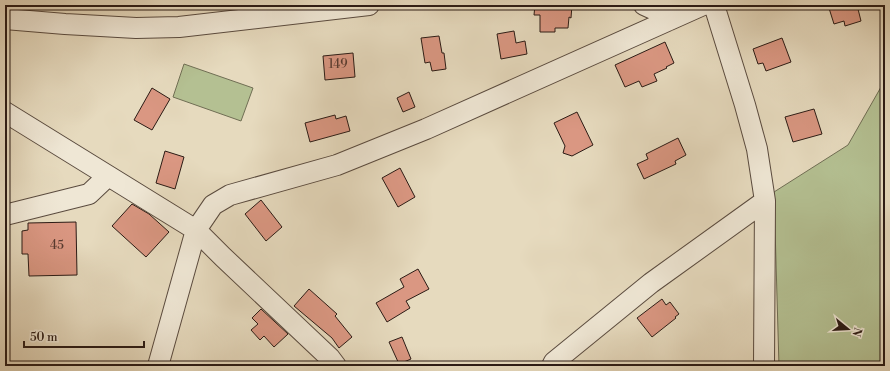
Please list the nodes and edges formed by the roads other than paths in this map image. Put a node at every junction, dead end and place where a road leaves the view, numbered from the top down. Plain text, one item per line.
1 (368, 5) edge
2 (644, 5) edge
3 (703, 5) edge
4 (714, 5) edge
5 (5, 19) edge
6 (669, 20) junction
7 (5, 112) edge
8 (108, 176) junction
9 (765, 201) junction
10 (5, 216) edge
11 (196, 230) junction
12 (158, 366) edge
13 (336, 366) edge
14 (552, 366) edge
15 (764, 366) edge

1 - 5 street
2 - 6 street
3 - 6 street
4 - 9 street
6 - 11 street
7 - 8 street
8 - 10 street
8 - 11 street
9 - 14 street
9 - 15 street
11 - 12 street
11 - 13 street

